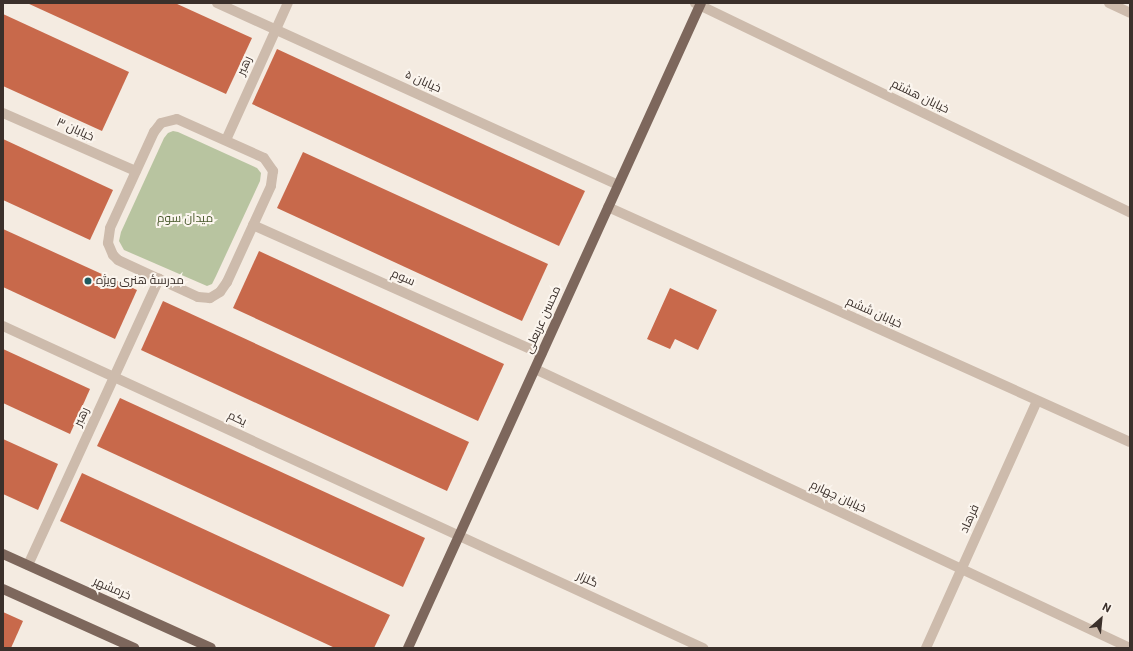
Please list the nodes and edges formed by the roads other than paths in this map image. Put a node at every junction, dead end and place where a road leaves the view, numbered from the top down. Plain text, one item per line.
1 (216, 3) edge
2 (288, 3) edge
3 (1109, 3) edge
4 (698, 4) edge
5 (1130, 13) edge
6 (276, 30) junction
7 (3, 113) edge
8 (226, 140) junction
9 (136, 171) junction
10 (618, 184) junction
11 (608, 207) junction
12 (1130, 212) edge
13 (253, 225) junction
14 (160, 279) junction
15 (3, 326) edge
16 (541, 354) junction
17 (535, 369) junction
18 (115, 377) junction
19 (1037, 401) junction
20 (1130, 442) edge
21 (460, 535) junction
22 (3, 554) edge
23 (28, 565) junction
24 (962, 569) junction
25 (3, 589) edge
26 (134, 648) edge
27 (211, 648) edge
28 (408, 648) edge
29 (703, 648) edge
30 (926, 648) edge
31 (1130, 648) edge

1 - 6 street, خیابان ۵
2 - 6 street, رهبر
3 - 5 street
4 - 10 main road, محسن عربعلی
4 - 12 street, خیابان هشتم
6 - 8 street, رهبر
6 - 10 street, خیابان ۵
7 - 9 street, خیابان ۳
8 - 9 street
8 - 13 street
9 - 14 street
10 - 11 main road, محسن عربعلی
11 - 16 main road, محسن عربعلی
11 - 19 street, خیابان ششم
13 - 14 street
13 - 16 street, سوم
14 - 18 street, رهبر
15 - 18 street, یکم
16 - 17 main road, محسن عربعلی
17 - 21 main road, محسن عربعلی
17 - 24 street, خیابان چهارم
18 - 21 street, یکم
18 - 23 street, رهبر
19 - 20 street, خیابان ششم
19 - 24 street, فرهاد
21 - 28 main road, محسن عربعلی
21 - 29 street, گلزار
22 - 23 main road, خرمشهر
23 - 27 main road, خرمشهر
24 - 30 street, فرهاد
24 - 31 street, خیابان چهارم
25 - 26 main road

